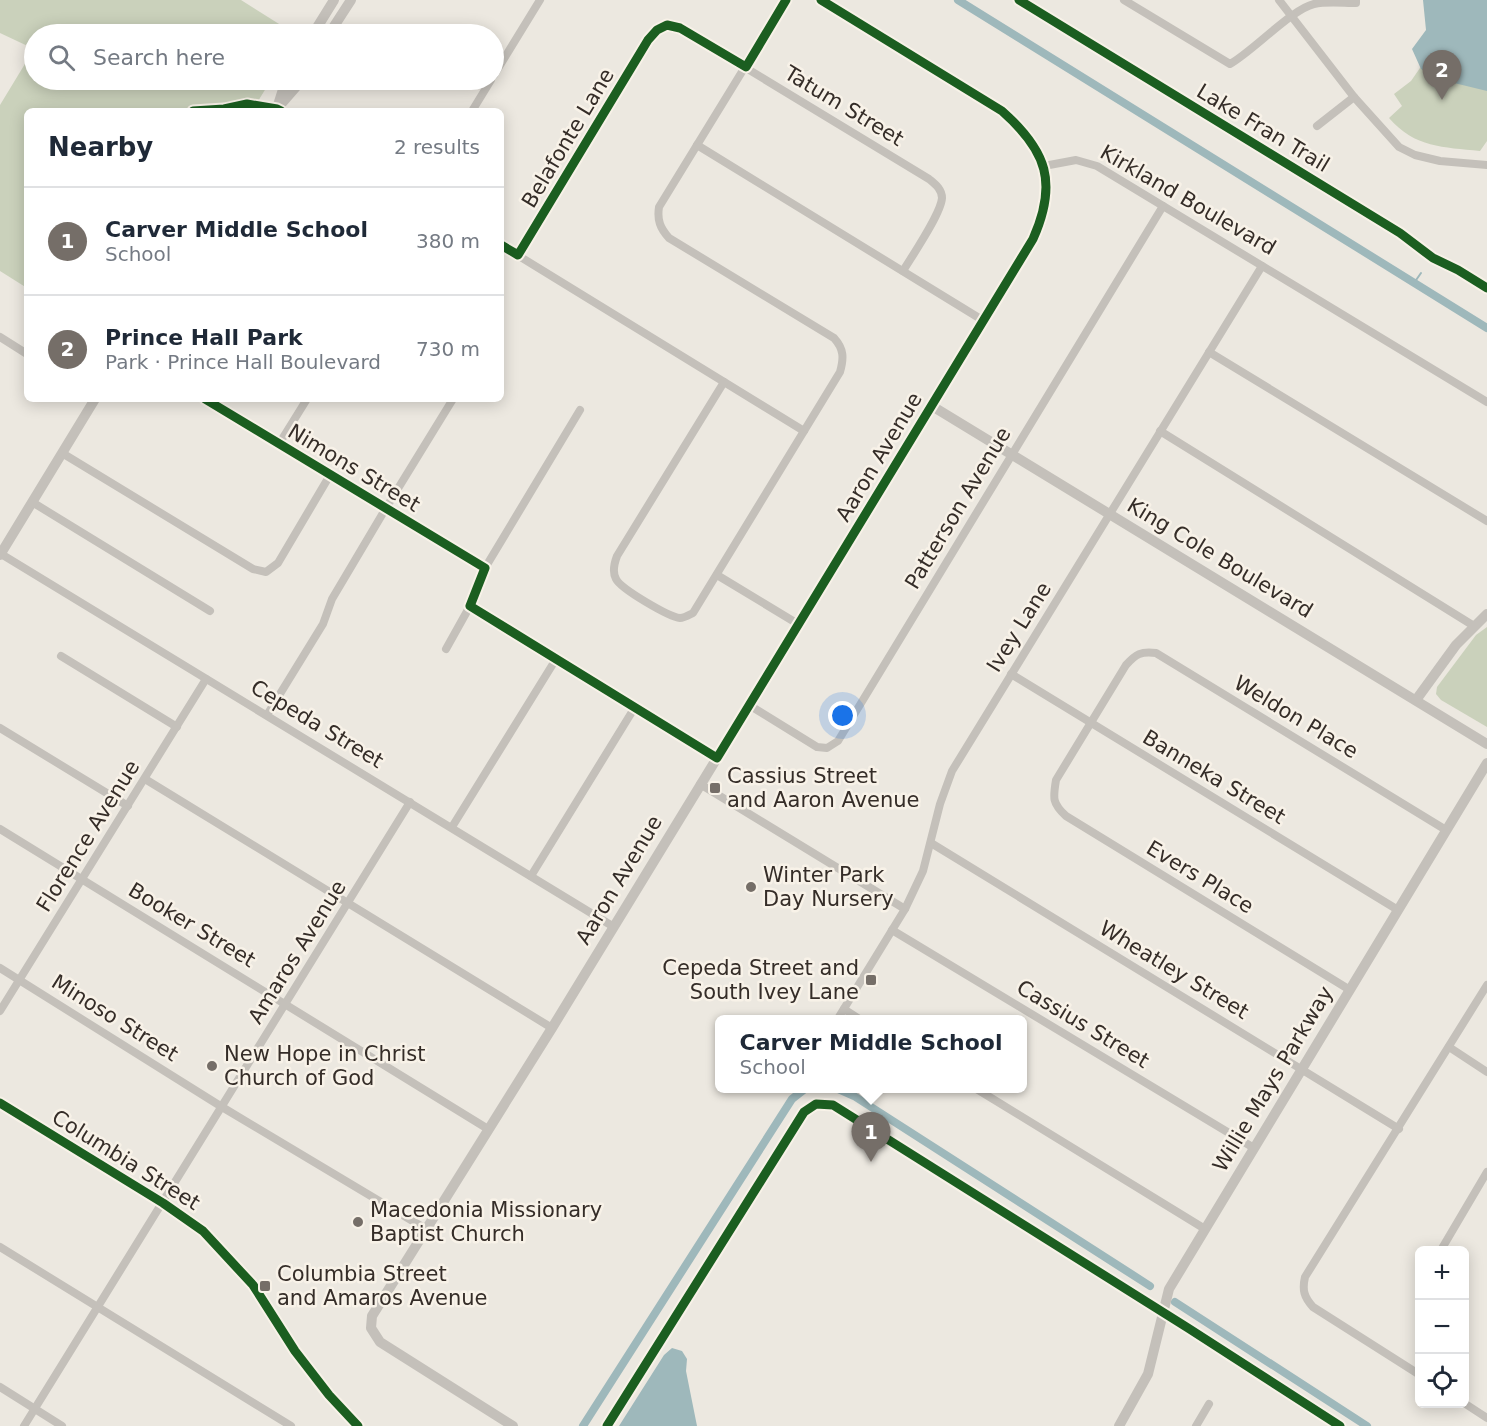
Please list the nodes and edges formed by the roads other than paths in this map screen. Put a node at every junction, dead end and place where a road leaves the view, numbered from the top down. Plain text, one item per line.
1 (334, 0) edge
2 (351, 0) edge
3 (540, 0) edge
4 (786, 0) edge
5 (821, 0) edge
6 (1124, 0) edge
7 (1279, 0) edge
8 (1356, 0) edge
9 (327, 13) junction
10 (1292, 16) junction
11 (338, 20) junction
12 (320, 24) edge
13 (336, 24) edge
14 (648, 40) joint
15 (504, 59) edge
16 (746, 67) junction
17 (283, 90) edge
18 (294, 90) edge
19 (485, 90) edge
20 (1354, 97) junction
21 (279, 108) edge
22 (280, 108) edge
23 (474, 108) edge
24 (1317, 126) dead end
25 (697, 145) junction
26 (1487, 165) edge
27 (1044, 166) junction
28 (1163, 206) junction
29 (504, 247) edge
30 (518, 255) junction
31 (1262, 266) junction
32 (903, 272) junction
33 (984, 321) junction
34 (3, 339) edge
35 (0, 348) edge
36 (24, 352) edge
37 (1209, 352) junction
38 (724, 382) junction
39 (93, 402) edge
40 (211, 402) edge
41 (305, 402) edge
42 (451, 402) edge
43 (1487, 402) edge
44 (932, 405) junction
45 (580, 410) dead end
46 (804, 431) junction
47 (1160, 431) junction
48 (279, 444) junction
49 (62, 453) junction
50 (1012, 454) junction
51 (330, 475) junction
52 (32, 502) junction
53 (386, 508) junction
54 (1110, 514) junction
55 (1487, 520) edge
56 (0, 555) edge
57 (485, 568) junction
58 (717, 575) junction
59 (470, 606) junction
60 (210, 611) dead end
61 (1487, 614) edge
62 (798, 624) junction
63 (1474, 626) junction
64 (446, 648) dead end
65 (61, 656) dead end
66 (556, 659) junction
67 (1011, 674) junction
68 (206, 679) junction
69 (1416, 700) junction
70 (748, 705) junction
71 (635, 707) junction
72 (267, 715) junction
73 (1091, 723) junction
74 (177, 727) junction
75 (0, 728) edge
76 (1487, 744) edge
77 (717, 758) junction
78 (1487, 763) edge
79 (145, 778) junction
80 (700, 784) junction
81 (410, 802) junction
82 (128, 806) junction
83 (452, 827) junction
84 (0, 829) edge
85 (1446, 830) junction
86 (931, 843) junction
87 (531, 876) junction
88 (82, 879) junction
89 (349, 903) junction
90 (905, 909) junction
91 (1398, 910) junction
92 (614, 927) junction
93 (892, 930) junction
94 (0, 968) edge
95 (20, 980) junction
96 (1487, 985) edge
97 (1350, 990) junction
98 (285, 1003) junction
99 (844, 1009) junction
100 (0, 1011) edge
101 (840, 1015) edge
102 (853, 1015) edge
103 (552, 1028) junction
104 (1449, 1047) junction
105 (1302, 1070) junction
106 (1487, 1072) edge
107 (982, 1093) edge
108 (0, 1103) edge
109 (222, 1107) junction
110 (488, 1129) junction
111 (1399, 1129) junction
112 (1254, 1148) junction
113 (1487, 1172) edge
114 (163, 1203) junction
115 (426, 1229) junction
116 (1205, 1229) junction
117 (1444, 1246) edge
118 (0, 1247) edge
119 (98, 1307) junction
120 (1415, 1372) edge
121 (0, 1388) edge
122 (1209, 1404) dead end
123 (1469, 1406) edge
124 (35, 1409) junction
125 (1487, 1418) edge
126 (24, 1426) edge
127 (62, 1426) edge
128 (291, 1426) edge
129 (358, 1426) edge
130 (513, 1426) edge
131 (1119, 1426) edge
132 (1196, 1426) edge

1 - 9 street
2 - 11 street
3 - 15 street
4 - 16 street
5 - 27 street
6 - 10 street
7 - 10 street
8 - 10 street
9 - 11 street
9 - 12 street
10 - 20 street
11 - 13 street
14 - 16 street, Tatum Street
14 - 30 street, Belafonte Lane
16 - 25 street
16 - 32 street, Tatum Street
17 - 21 street
18 - 22 street
19 - 23 street
20 - 24 street
20 - 26 street
25 - 32 street
25 - 46 street
27 - 28 street, Kirkland Boulevard
27 - 33 street, Aaron Avenue
28 - 31 street, Kirkland Boulevard
28 - 50 street, Patterson Avenue
29 - 30 street
30 - 38 street
31 - 37 street, Ivey Lane
31 - 43 street, Kirkland Boulevard
32 - 33 street
33 - 44 street, Aaron Avenue
34 - 35 street
34 - 36 street
37 - 47 street, Ivey Lane
37 - 55 street
38 - 46 street
38 - 58 street
39 - 49 street
40 - 48 street, Nimons Street
41 - 48 street
42 - 53 street
44 - 50 street, King Cole Boulevard
44 - 62 street, Aaron Avenue
45 - 57 street
46 - 58 street
47 - 54 street, Ivey Lane
47 - 63 street
48 - 51 street, Nimons Street
49 - 51 street
49 - 52 street
50 - 54 street, King Cole Boulevard
50 - 70 street, Patterson Avenue
51 - 53 street, Nimons Street
52 - 56 street
52 - 60 street
53 - 57 street, Nimons Street
53 - 72 street
54 - 67 street, Ivey Lane
54 - 69 street, King Cole Boulevard
56 - 68 street, Cepeda Street
57 - 59 street
58 - 62 street
59 - 64 street
59 - 66 street
61 - 63 street
62 - 70 street, Aaron Avenue
63 - 69 street
65 - 74 street
66 - 71 street
66 - 83 street
67 - 73 street, Banneka Street
67 - 86 street, Ivey Lane
68 - 72 street, Cepeda Street
68 - 74 street, Florence Avenue
69 - 76 street, King Cole Boulevard
70 - 77 street, Aaron Avenue
71 - 77 street
71 - 87 street
72 - 81 street, Cepeda Street
73 - 85 street, Weldon Place
73 - 91 street, Banneka Street
73 - 97 street, Evers Place
74 - 79 street, Florence Avenue
75 - 82 street
77 - 80 street, Aaron Avenue
78 - 85 street, Willie Mays Parkway
79 - 82 street, Florence Avenue
79 - 89 street
80 - 90 street
80 - 92 street, Aaron Avenue
81 - 83 street, Cepeda Street
81 - 89 street, Amaros Avenue
82 - 88 street, Florence Avenue
83 - 87 street, Cepeda Street
84 - 88 street, Booker Street
85 - 91 street, Willie Mays Parkway
86 - 90 street, Ivey Lane
86 - 105 street, Wheatley Street
87 - 92 street, Cepeda Street
88 - 95 street, Florence Avenue
88 - 98 street, Booker Street
89 - 98 street, Amaros Avenue
89 - 103 street
90 - 93 street, Ivey Lane
91 - 97 street, Willie Mays Parkway
92 - 103 street, Aaron Avenue
93 - 99 street, Ivey Lane
93 - 112 street, Cassius Street
94 - 95 street, Minoso Street
95 - 100 street, Florence Avenue
95 - 109 street, Minoso Street
96 - 104 street
97 - 105 street, Willie Mays Parkway
98 - 109 street, Amaros Avenue
98 - 110 street, Booker Street
99 - 101 street, Ivey Lane
99 - 102 street
103 - 110 street, Aaron Avenue
104 - 106 street
104 - 111 street
105 - 111 street, Wheatley Street
105 - 112 street, Willie Mays Parkway
107 - 116 street
108 - 114 street, Columbia Street
109 - 114 street, Amaros Avenue
109 - 115 street, Minoso Street
110 - 115 street, Aaron Avenue
111 - 120 street
112 - 116 street, Willie Mays Parkway
113 - 117 street
114 - 119 street, Amaros Avenue
114 - 129 street, Columbia Street
115 - 130 street, Aaron Avenue
116 - 131 street, Willie Mays Parkway
118 - 119 street
119 - 124 street, Amaros Avenue
119 - 128 street
121 - 124 street
122 - 132 street
123 - 125 street
124 - 126 street, Amaros Avenue
124 - 127 street

